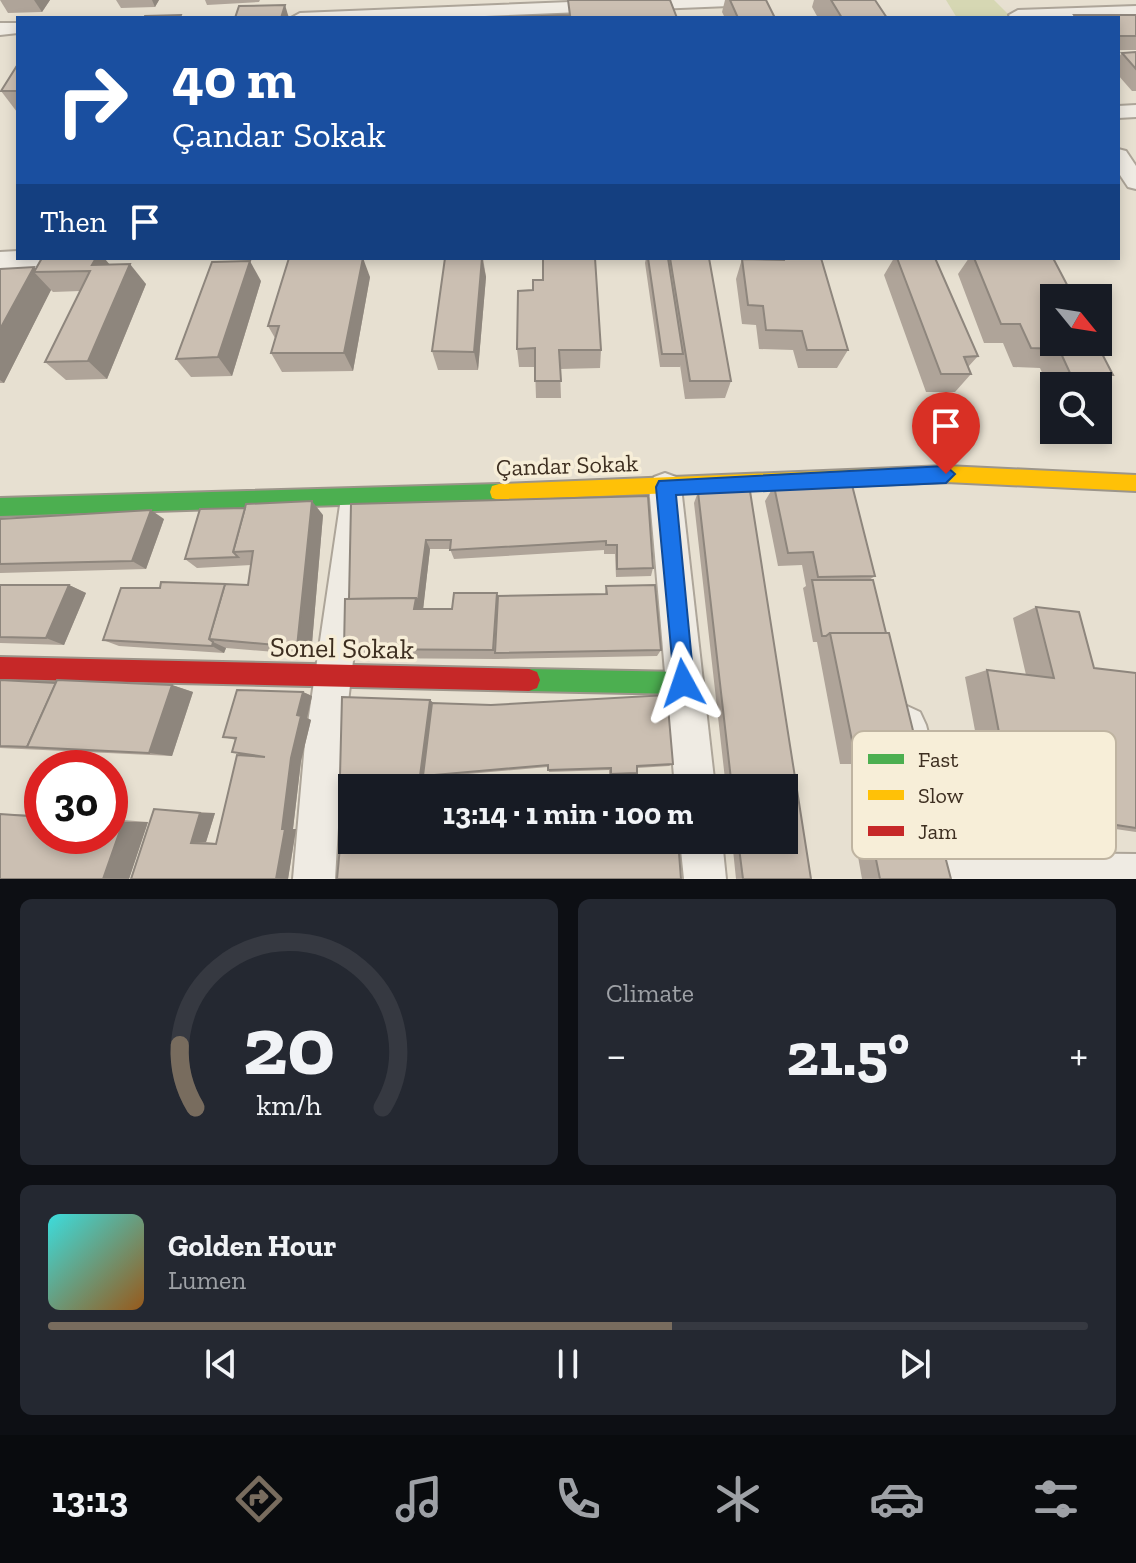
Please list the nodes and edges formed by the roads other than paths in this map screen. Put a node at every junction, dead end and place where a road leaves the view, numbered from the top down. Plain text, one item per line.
1 (754, 0) edge
2 (1015, 11) edge
3 (1136, 11) edge
4 (418, 16) edge
5 (24, 260) edge
6 (0, 261) edge
7 (1136, 483) edge
8 (665, 487) junction
9 (357, 495) junction
10 (0, 507) edge
11 (0, 668) edge
12 (334, 677) junction
13 (683, 683) junction
14 (899, 691) edge
15 (909, 731) edge
16 (693, 774) edge
17 (702, 854) edge
18 (1136, 875) edge
19 (944, 876) edge
20 (314, 879) edge
21 (705, 879) edge

1 - 4 street
2 - 3 street
5 - 6 street
7 - 8 street, Çandar Sokak
8 - 9 street, Çandar Sokak
8 - 13 street
9 - 10 street, Çandar Sokak
9 - 12 street
11 - 12 street, Sonel Sokak
12 - 13 street, Sonel Sokak
12 - 20 street
13 - 16 street
14 - 15 street
17 - 21 street
18 - 19 street

